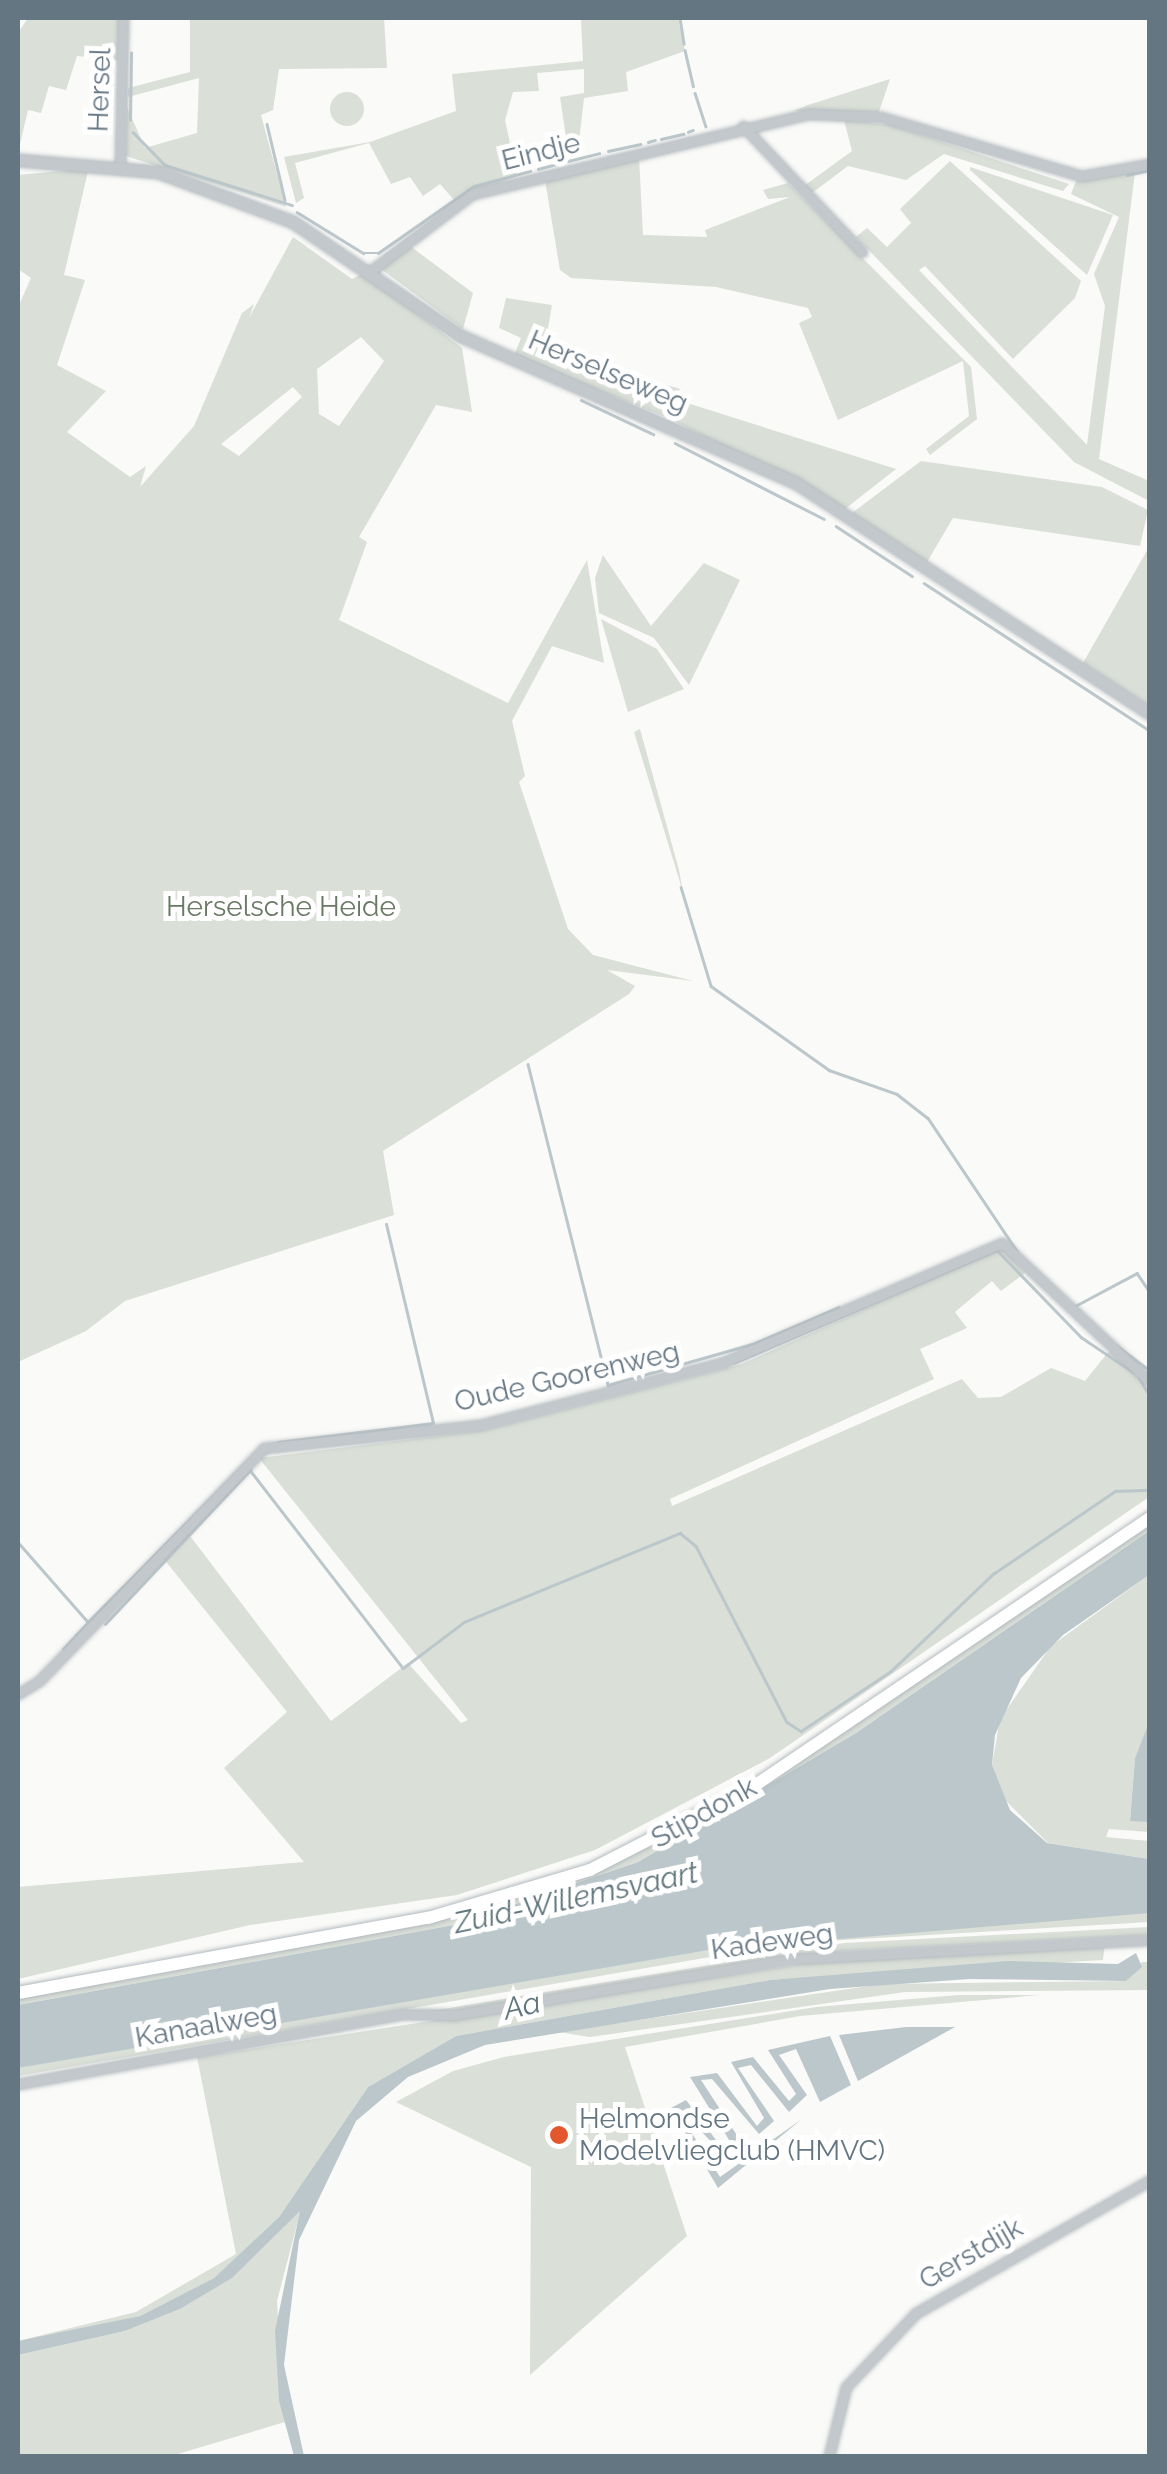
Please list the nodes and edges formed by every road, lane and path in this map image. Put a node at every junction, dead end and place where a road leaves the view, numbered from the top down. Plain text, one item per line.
1 (122, 18) edge
2 (743, 126) junction
3 (18, 160) edge
4 (120, 164) junction
5 (1150, 164) edge
6 (862, 252) dead end
7 (372, 270) junction
8 (1150, 714) edge
9 (1150, 1382) edge
10 (1150, 1518) edge
11 (18, 1694) edge
12 (1150, 1940) edge
13 (18, 1994) edge
14 (404, 2014) joint
15 (18, 2084) edge
16 (1150, 2180) edge
17 (829, 2456) edge

1 - 4 street, Hersel
2 - 5 street, Eindje
2 - 6 street
2 - 7 street, Eindje
3 - 4 street, Herselseweg
4 - 7 street, Herselseweg
7 - 8 street, Herselseweg
9 - 11 street, Oude Goorenweg
10 - 13 main road, Stipdonk
12 - 14 street, Kadeweg
14 - 15 street, Kanaalweg
16 - 17 street, Gerstdijk

